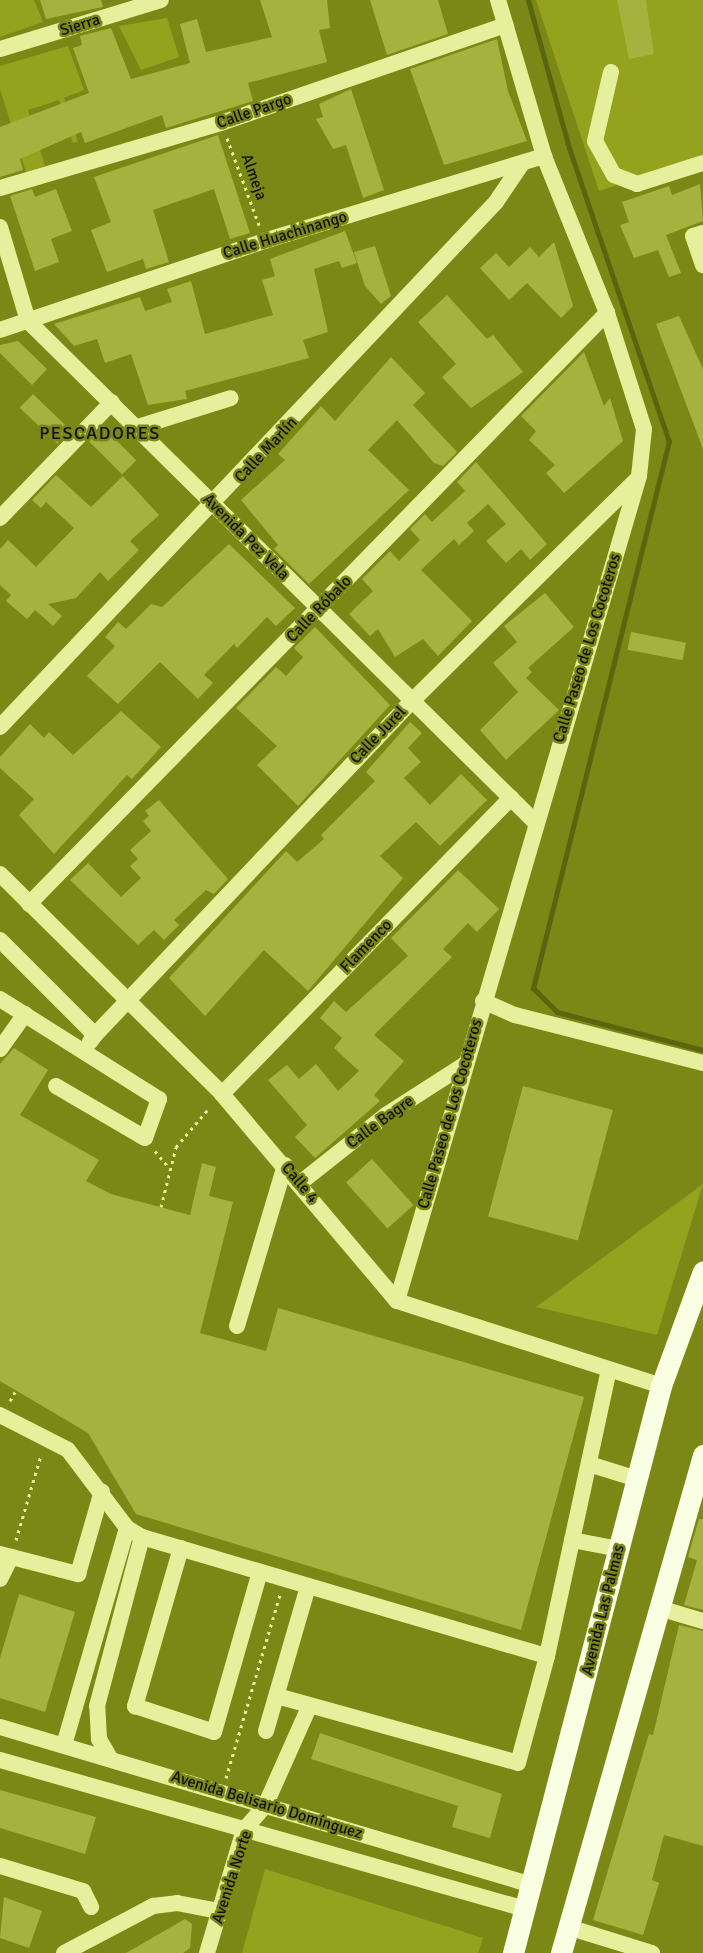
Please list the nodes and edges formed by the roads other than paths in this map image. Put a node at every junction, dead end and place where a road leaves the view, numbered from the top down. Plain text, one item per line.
1 (160, 0) edge
2 (498, 0) edge
3 (506, 25) junction
4 (0, 49) edge
5 (611, 72) dead end
6 (544, 156) junction
7 (703, 163) edge
8 (521, 165) junction
9 (0, 188) edge
10 (0, 227) edge
11 (703, 232) edge
12 (703, 265) edge
13 (607, 313) junction
14 (28, 321) junction
15 (0, 330) edge
16 (231, 398) dead end
17 (112, 402) junction
18 (138, 427) junction
19 (639, 476) junction
20 (214, 506) junction
21 (0, 518) edge
22 (319, 609) junction
23 (412, 700) junction
24 (0, 727) edge
25 (511, 798) junction
26 (534, 821) junction
27 (0, 874) edge
28 (29, 904) junction
29 (0, 940) edge
30 (0, 999) edge
31 (123, 1001) junction
32 (483, 1001) junction
33 (25, 1014) junction
34 (95, 1035) junction
35 (0, 1049) edge
36 (84, 1050) junction
37 (703, 1063) edge
38 (464, 1065) junction
39 (56, 1086) dead end
40 (222, 1094) junction
41 (285, 1165) junction
42 (300, 1183) junction
43 (703, 1271) edge
44 (397, 1301) junction
45 (237, 1326) dead end
46 (609, 1370) junction
47 (661, 1386) junction
48 (5, 1409) edge
49 (703, 1455) edge
50 (589, 1464) junction
51 (637, 1479) junction
52 (102, 1491) junction
53 (127, 1528) junction
54 (142, 1537) junction
55 (572, 1540) junction
56 (181, 1548) junction
57 (619, 1549) junction
58 (5, 1556) edge
59 (260, 1572) junction
60 (0, 1579) edge
61 (308, 1586) junction
62 (659, 1608) junction
63 (703, 1622) edge
64 (547, 1656) junction
65 (277, 1696) junction
66 (309, 1707) junction
67 (0, 1727) edge
68 (266, 1731) dead end
69 (64, 1745) junction
70 (110, 1758) junction
71 (0, 1761) edge
72 (265, 1806) junction
73 (244, 1830) junction
74 (441, 1856) junction
75 (0, 1866) edge
76 (435, 1883) junction
77 (532, 1885) junction
78 (91, 1907) dead end
79 (525, 1909) junction
80 (219, 1911) junction
81 (568, 1927) junction
82 (64, 1953) edge
83 (207, 1953) edge
84 (513, 1953) edge
85 (561, 1953) edge
86 (652, 1953) edge

1 - 4 street, Sierra
2 - 3 street, Calle Paseo de Los Cocoteros
3 - 6 street, Calle Paseo de Los Cocoteros
3 - 9 street, Calle Pargo
5 - 7 street
6 - 8 street, Calle Huachinango
6 - 13 street, Calle Paseo de Los Cocoteros
8 - 14 street, Calle Huachinango
8 - 20 street, Calle Marlín
10 - 14 street, Avenida Pez Vela
11 - 12 street
13 - 19 street, Calle Paseo de Los Cocoteros
13 - 22 street, Calle Róbalo
14 - 15 street, Calle Huachinango
14 - 17 street, Avenida Pez Vela
16 - 18 street
17 - 18 street, Avenida Pez Vela
17 - 21 street
18 - 20 street, Avenida Pez Vela
19 - 23 street, Calle Jurel
19 - 26 street, Calle Paseo de Los Cocoteros
20 - 22 street, Avenida Pez Vela
20 - 24 street, Calle Marlín
22 - 23 street, Avenida Pez Vela
22 - 28 street, Calle Róbalo
23 - 25 street, Avenida Pez Vela
23 - 31 street, Calle Jurel
25 - 26 street, Avenida Pez Vela
25 - 40 street, Flamenco
26 - 32 street, Calle Paseo de Los Cocoteros
27 - 28 street, Calle 4
28 - 31 street, Calle 4
29 - 34 street
30 - 33 street
31 - 34 street, Calle Jurel
31 - 40 street, Calle 4
32 - 37 street
32 - 38 street, Calle Paseo de Los Cocoteros
33 - 35 street
33 - 36 street
34 - 36 street, Calle Jurel
36 - 39 street
38 - 42 street, Calle Bagre
38 - 44 street, Calle Paseo de Los Cocoteros
40 - 41 street, Calle 4
41 - 42 street, Calle 4
41 - 45 street
42 - 44 street, Calle 4
43 - 47 main road, Avenida Las Palmas
44 - 46 street
46 - 47 street
46 - 50 street
47 - 51 main road, Avenida Las Palmas
48 - 52 street
49 - 62 main road
50 - 51 street
50 - 55 street
51 - 57 main road, Avenida Las Palmas
52 - 53 street
52 - 58 street
53 - 54 street
53 - 69 street
54 - 56 street
54 - 70 street
55 - 57 street
55 - 64 street
56 - 59 street
56 - 59 street
57 - 77 main road, Avenida Las Palmas
58 - 60 street
59 - 61 street
61 - 64 street
61 - 65 street
62 - 63 street
62 - 81 main road
64 - 66 street
65 - 66 street
65 - 68 street
66 - 72 street, Avenida Norte
67 - 69 street, Avenida Belisario Domínguez
69 - 70 street, Avenida Belisario Domínguez
70 - 72 street, Avenida Belisario Domínguez
71 - 73 street, Avenida Belisario Domínguez
72 - 73 street, Avenida Norte
72 - 74 street, Avenida Belisario Domínguez
73 - 76 street, Avenida Belisario Domínguez
73 - 80 street, Avenida Norte
74 - 76 street
74 - 77 street, Avenida Belisario Domínguez
75 - 78 street
76 - 79 street, Avenida Belisario Domínguez
77 - 79 main road, Avenida Las Palmas
79 - 84 main road, Avenida Las Palmas
80 - 82 street
80 - 83 street, Avenida Norte
81 - 85 main road
81 - 86 street

